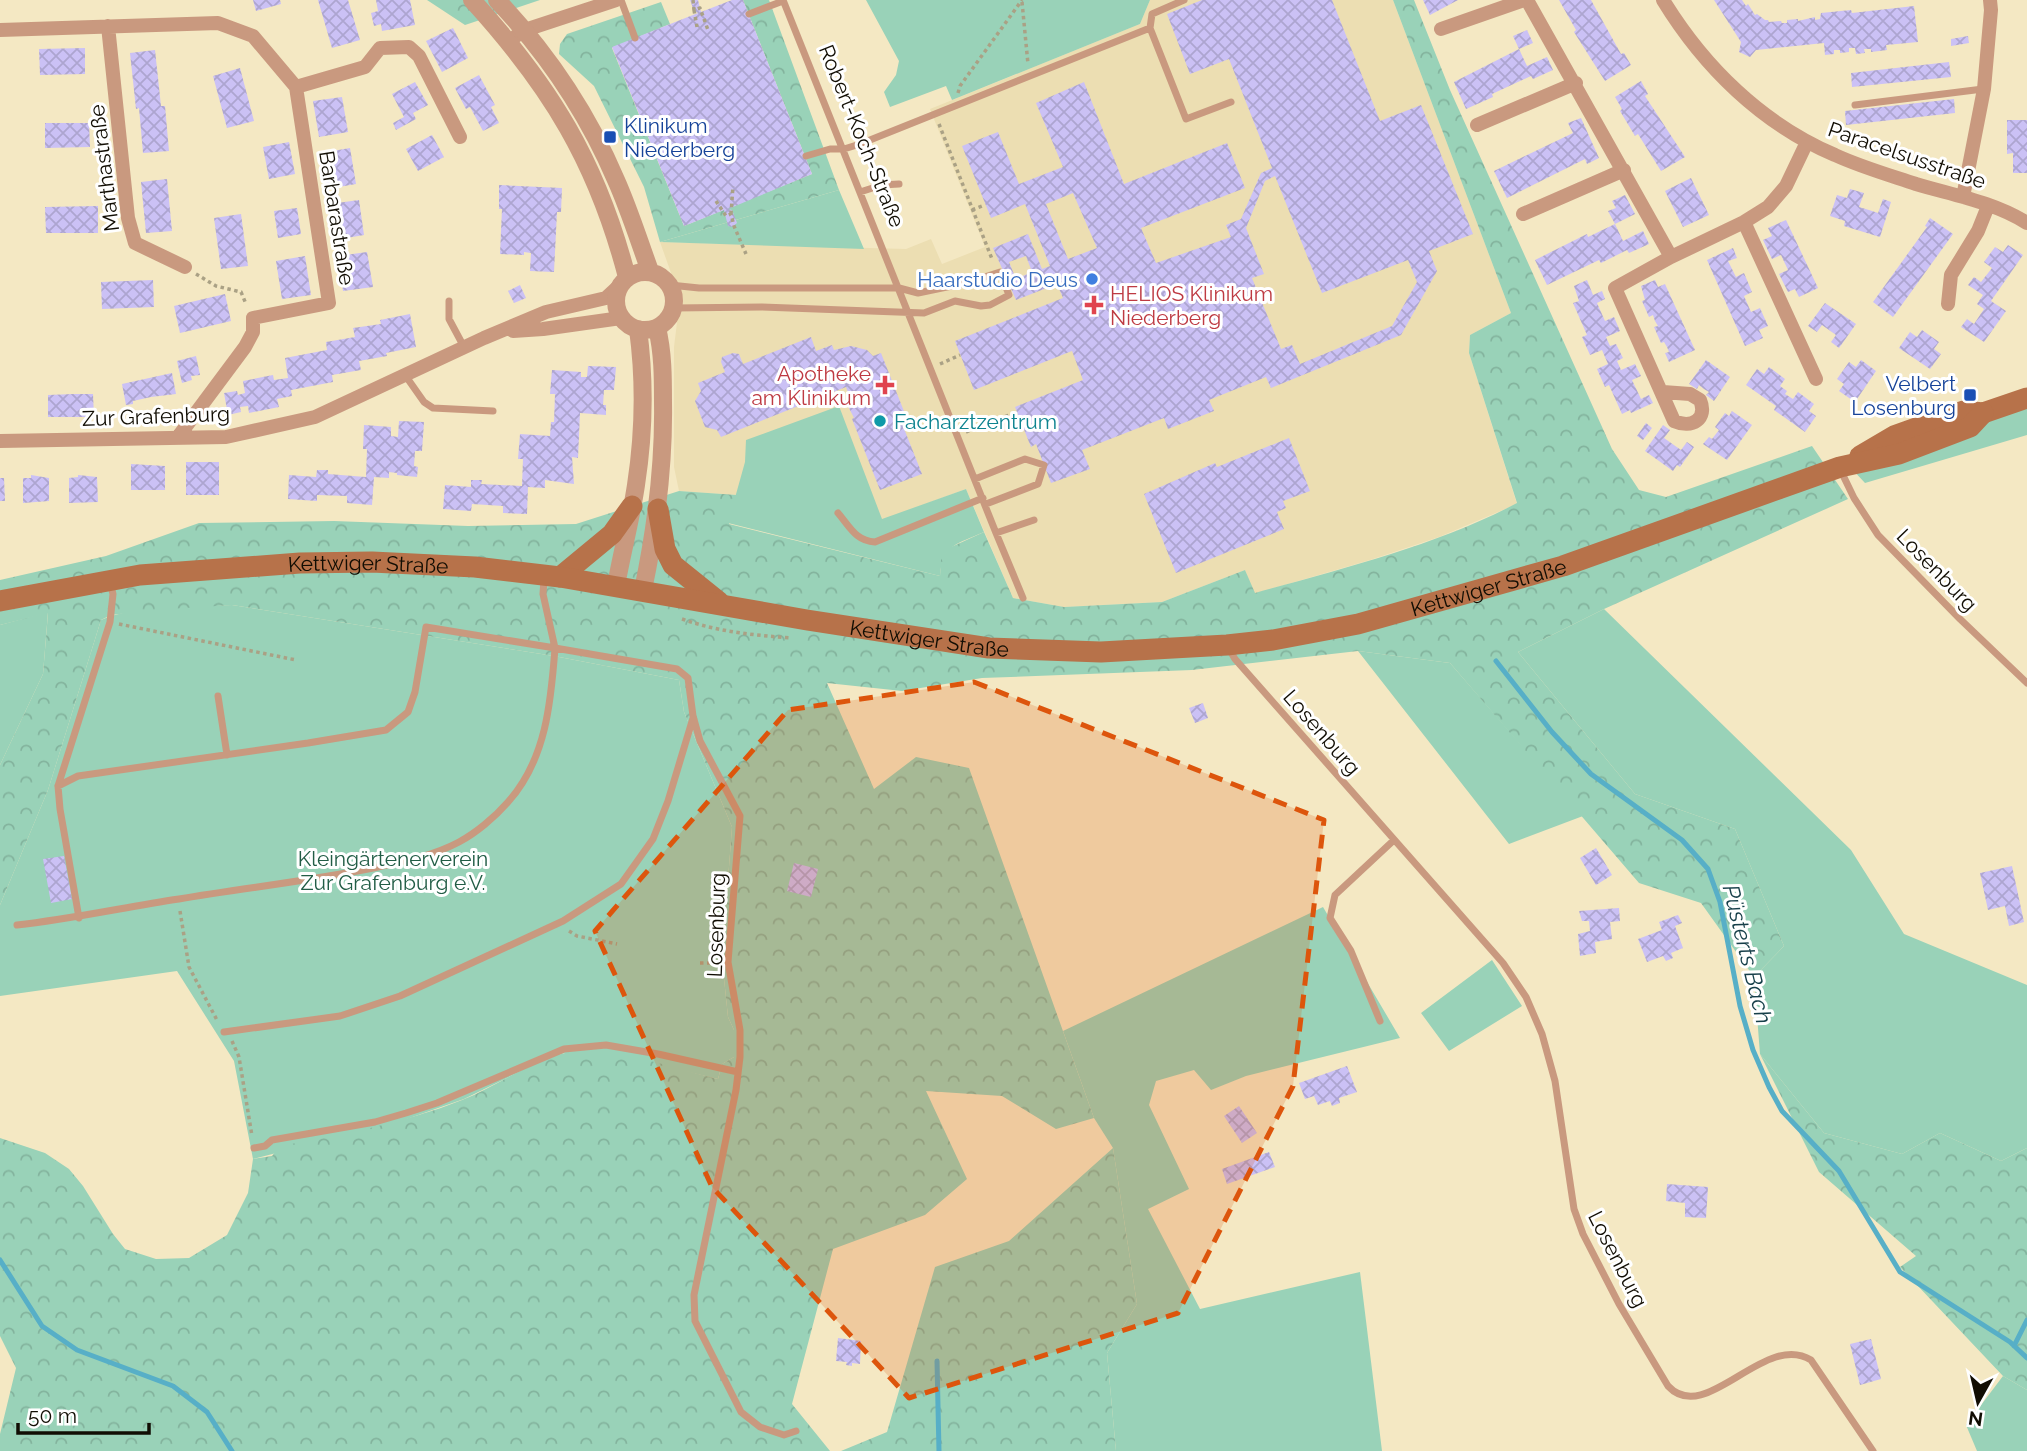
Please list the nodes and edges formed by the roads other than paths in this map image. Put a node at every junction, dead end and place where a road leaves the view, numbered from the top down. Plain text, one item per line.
1 (472, 0) edge
2 (497, 0) edge
3 (618, 0) edge
4 (783, 0) edge
5 (1184, 0) edge
6 (1525, 0) edge
7 (1662, 0) edge
8 (1990, 0) edge
9 (748, 13) dead end
10 (108, 26) junction
11 (1150, 27) junction
12 (1441, 29) dead end
13 (0, 30) edge
14 (525, 30) junction
15 (635, 38) dead end
16 (509, 41) junction
17 (1576, 83) junction
18 (296, 87) junction
19 (1984, 89) junction
20 (1231, 102) dead end
21 (1855, 105) dead end
22 (1476, 125) dead end
23 (460, 136) dead end
24 (1807, 142) junction
25 (844, 149) junction
26 (806, 156) dead end
27 (1624, 170) junction
28 (899, 184) dead end
29 (860, 192) junction
30 (1963, 197) junction
31 (1988, 206) junction
32 (1523, 214) dead end
33 (1744, 222) junction
34 (2027, 223) edge
35 (1671, 257) junction
36 (186, 267) road end
37 (650, 271) junction
38 (623, 282) junction
39 (670, 285) junction
40 (899, 288) junction
41 (449, 301) dead end
42 (1948, 304) dead end
43 (674, 308) junction
44 (908, 313) junction
45 (621, 318) junction
46 (657, 328) junction
47 (638, 329) junction
48 (504, 331) junction
49 (465, 347) junction
50 (405, 376) junction
51 (1816, 379) dead end
52 (1663, 392) dead end
53 (2027, 398) edge
54 (493, 411) dead end
55 (178, 437) junction
56 (0, 441) edge
57 (1840, 467) junction
58 (975, 479) junction
59 (984, 501) junction
60 (632, 506) junction
61 (658, 509) junction
62 (838, 513) dead end
63 (1034, 520) dead end
64 (996, 533) junction
65 (552, 576) junction
66 (110, 580) junction
67 (616, 586) junction
68 (643, 590) junction
69 (1023, 597) dead end
70 (0, 601) edge
71 (723, 605) junction
72 (1227, 645) junction
73 (555, 648) junction
74 (2027, 683) edge
75 (218, 696) dead end
76 (693, 716) junction
77 (227, 755) junction
78 (58, 786) junction
79 (1394, 840) junction
80 (79, 918) junction
81 (18, 925) dead end
82 (1380, 1021) dead end
83 (225, 1032) road end
84 (738, 1072) junction
85 (254, 1148) road end
86 (796, 1431) dead end
87 (1873, 1451) edge

1 - 16 street
2 - 14 street
3 - 14 street
3 - 15 lane
4 - 9 lane
4 - 25 lane, Robert-Koch-Straße
5 - 11 lane
6 - 12 street
6 - 17 street
7 - 24 street, Paracelsusstraße
8 - 19 street
10 - 13 street
10 - 18 street
10 - 36 street, Marthastraße
11 - 20 lane
11 - 25 lane
14 - 16 street
14 - 37 street
16 - 38 street
17 - 22 street
17 - 27 street
18 - 23 street
18 - 55 street, Barbarastraße
19 - 21 lane
19 - 30 street
24 - 30 street, Paracelsusstraße
24 - 33 street
25 - 26 lane
25 - 29 lane, Robert-Koch-Straße
27 - 32 street
27 - 35 street
28 - 29 lane
29 - 40 lane, Robert-Koch-Straße
30 - 31 street, Paracelsusstraße
31 - 34 street, Paracelsusstraße
31 - 42 street
33 - 35 street
33 - 51 street
35 - 52 street
37 - 38 street
37 - 39 street
38 - 45 street
38 - 48 street, Zur Grafenburg
39 - 40 lane
39 - 43 street
40 - 44 lane, Robert-Koch-Straße
40 - 44 lane
41 - 49 lane
43 - 44 lane
43 - 46 street
44 - 58 lane, Robert-Koch-Straße
45 - 47 street
45 - 48 street, Zur Grafenburg
46 - 47 street
46 - 61 street
47 - 60 street
48 - 49 street, Zur Grafenburg
49 - 50 street, Zur Grafenburg
50 - 54 lane
50 - 55 street, Zur Grafenburg
53 - 57 main road, Kettwiger Straße
55 - 56 street, Zur Grafenburg
57 - 72 main road, Kettwiger Straße
57 - 74 lane, Losenburg
58 - 59 lane, Robert-Koch-Straße
58 - 59 lane
59 - 62 lane
59 - 64 lane, Robert-Koch-Straße
60 - 65 main road
60 - 67 street
61 - 68 street
61 - 71 main road
63 - 64 lane
64 - 69 lane, Robert-Koch-Straße
65 - 66 main road, Kettwiger Straße
65 - 67 main road, Kettwiger Straße
65 - 73 lane
66 - 70 main road, Kettwiger Straße
66 - 78 lane
67 - 68 main road, Kettwiger Straße
68 - 71 main road, Kettwiger Straße
71 - 72 main road, Kettwiger Straße
72 - 79 lane, Losenburg
73 - 76 lane, Losenburg
73 - 77 lane, Losenburg
73 - 80 lane
75 - 77 lane
76 - 83 lane
76 - 84 lane, Losenburg
77 - 78 lane
78 - 80 lane
79 - 82 lane
79 - 87 lane, Losenburg
80 - 81 lane
84 - 85 lane
84 - 86 lane, Losenburg

